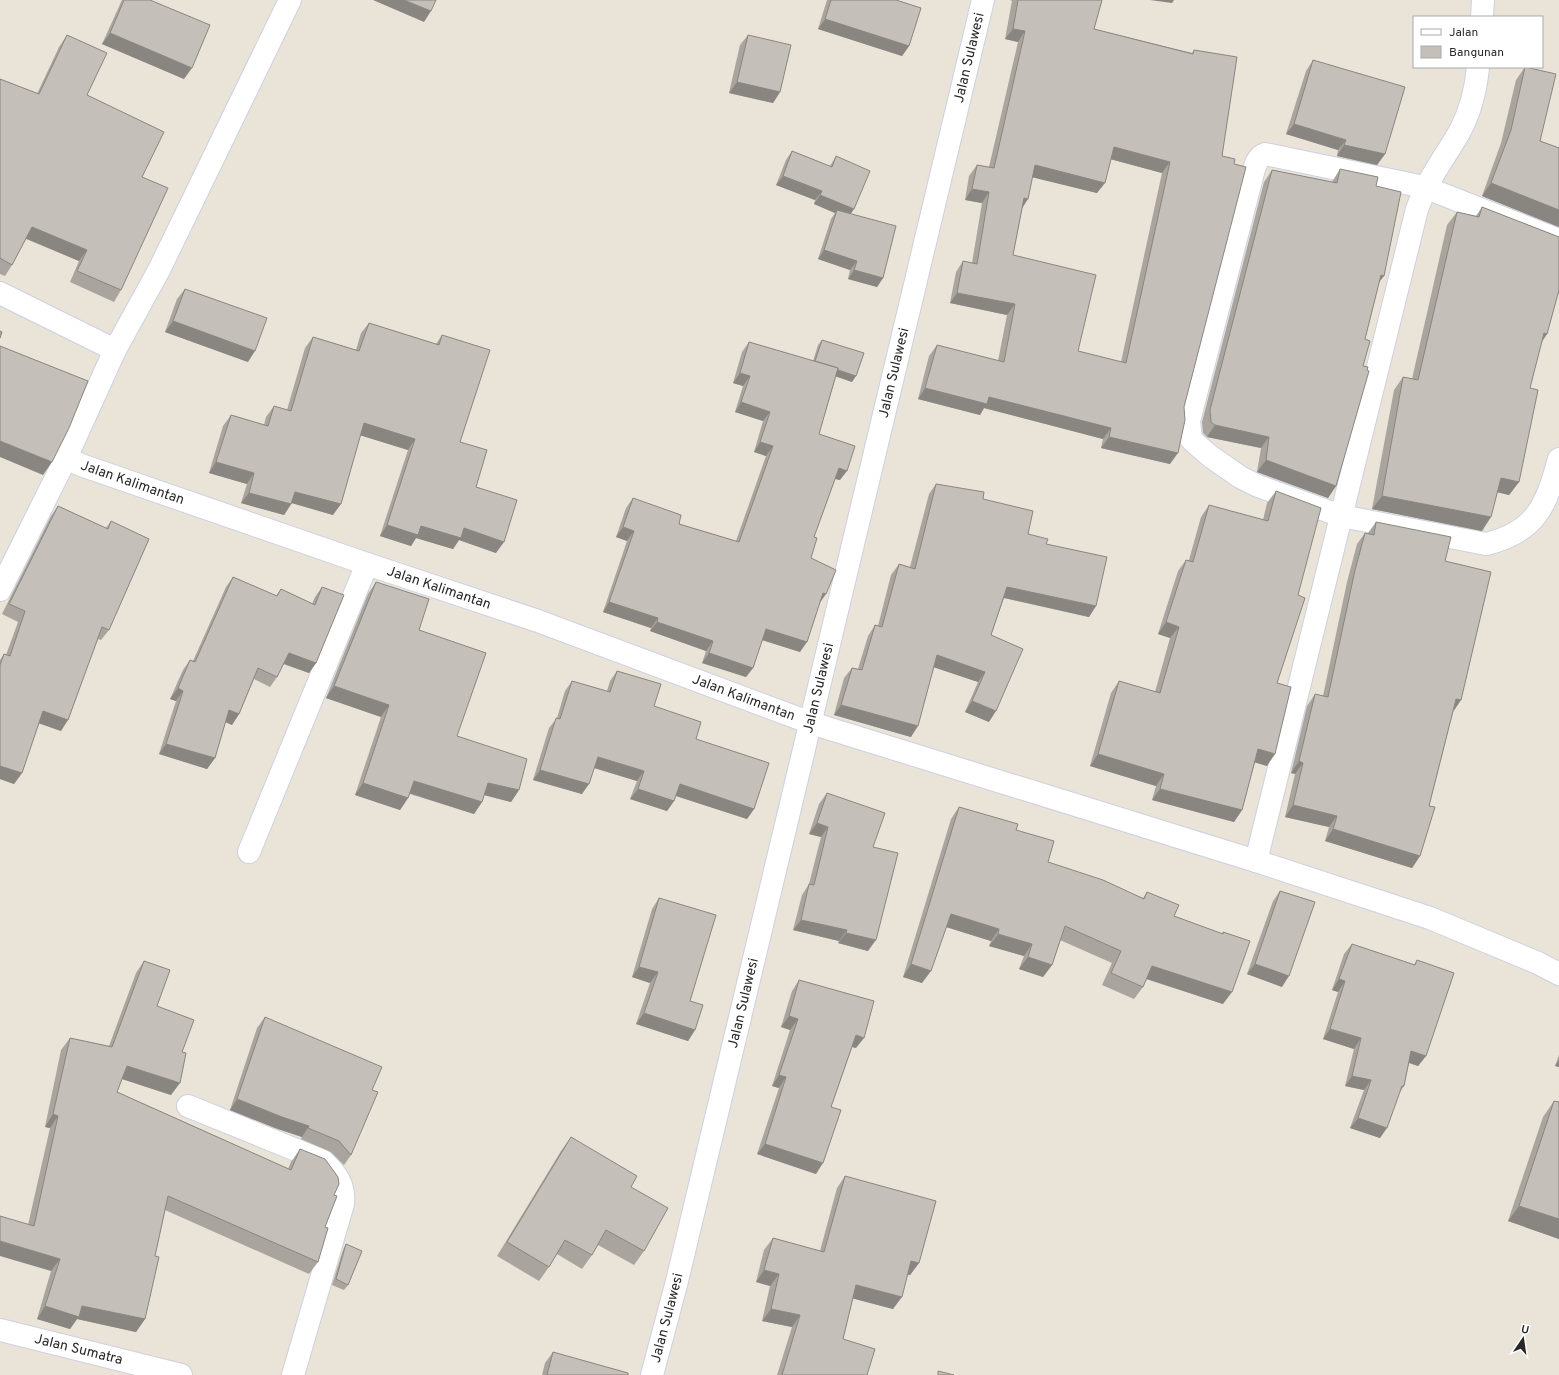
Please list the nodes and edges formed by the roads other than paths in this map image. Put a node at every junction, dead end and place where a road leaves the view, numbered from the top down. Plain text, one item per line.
1 (290, 0) edge
2 (982, 0) edge
3 (1483, 0) edge
4 (1482, 16) edge
5 (1478, 68) edge
6 (1424, 187) junction
7 (1559, 240) edge
8 (0, 293) edge
9 (116, 350) junction
10 (66, 458) junction
11 (1559, 459) edge
12 (1341, 516) junction
13 (367, 564) junction
14 (0, 590) edge
15 (811, 723) junction
16 (249, 852) dead end
17 (1256, 861) junction
18 (1559, 974) edge
19 (188, 1106) dead end
20 (0, 1330) edge
21 (181, 1375) edge
22 (293, 1375) edge
23 (652, 1375) edge

1 - 9 street
2 - 15 street, Jalan Sulawesi
3 - 4 street
5 - 6 street
6 - 7 street
6 - 12 street
6 - 12 street
8 - 9 street
9 - 10 street
10 - 13 street, Jalan Kalimantan
10 - 14 street
11 - 12 street
12 - 17 street
13 - 15 street, Jalan Kalimantan
13 - 16 street
15 - 17 street, Jalan Kalimantan
15 - 23 street, Jalan Sulawesi
17 - 18 street, Jalan Kalimantan
19 - 22 street
20 - 21 street, Jalan Sumatra

